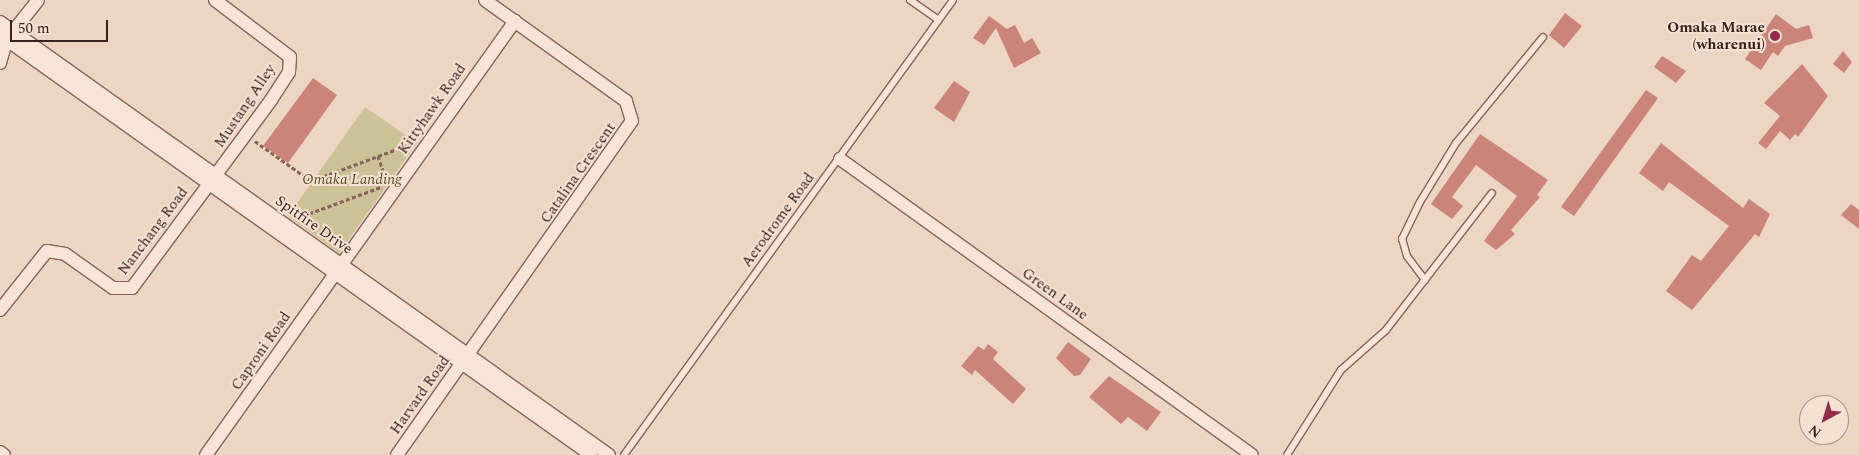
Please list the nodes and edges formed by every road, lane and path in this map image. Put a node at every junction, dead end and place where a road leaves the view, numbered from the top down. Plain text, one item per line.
1 (38, 0) edge
2 (215, 0) edge
3 (485, 0) edge
4 (910, 0) edge
5 (953, 0) edge
6 (939, 20) junction
7 (515, 21) junction
8 (0, 22) edge
9 (1543, 37) dead end
10 (6, 40) edge
11 (0, 63) edge
12 (252, 138) dead end
13 (416, 142) dead end
14 (378, 156) junction
15 (840, 159) junction
16 (213, 180) junction
17 (1492, 193) dead end
18 (296, 219) dead end
19 (338, 269) junction
20 (1425, 280) junction
21 (0, 310) edge
22 (466, 359) junction
23 (0, 452) edge
24 (4, 455) edge
25 (206, 455) edge
26 (397, 455) edge
27 (591, 455) edge
28 (609, 455) edge
29 (624, 455) edge
30 (1252, 455) edge
31 (1287, 455) edge

1 - 10 street
2 - 16 street, Mustang Alley
3 - 7 street, Catalina Crescent
4 - 6 lane
5 - 6 lane, Aerodrome Road
6 - 15 lane, Aerodrome Road
7 - 19 street, Kittyhawk Road
7 - 22 street, Catalina Crescent
8 - 10 street, Spitfire Drive
9 - 20 lane
10 - 11 street
10 - 16 street, Spitfire Drive
12 - 14 path
13 - 14 path
14 - 18 path
15 - 29 lane, Aerodrome Road
15 - 30 street, Green Lane
16 - 19 street, Spitfire Drive
16 - 21 street, Nanchang Road
17 - 20 lane
19 - 22 street, Spitfire Drive
19 - 25 street, Caproni Road
20 - 31 lane
22 - 26 street, Harvard Road
22 - 27 street, Spitfire Drive
22 - 28 street, Spitfire Drive
23 - 24 street

